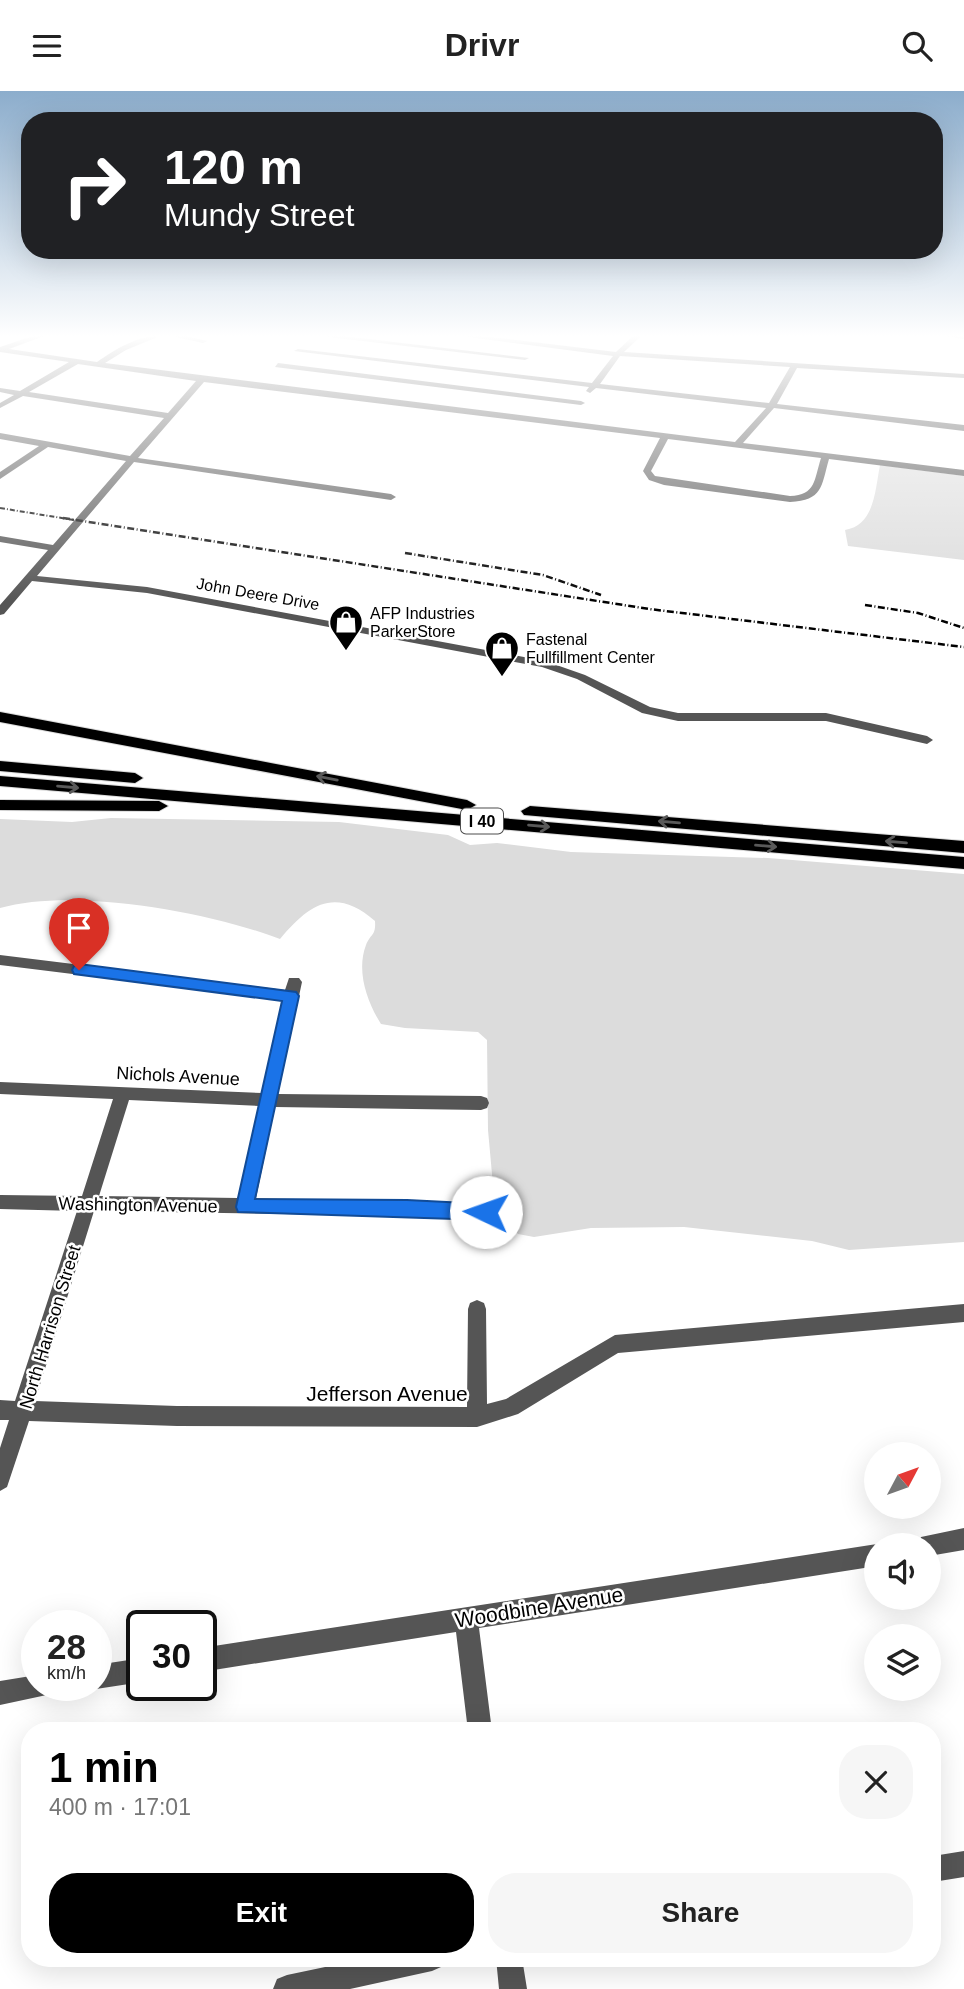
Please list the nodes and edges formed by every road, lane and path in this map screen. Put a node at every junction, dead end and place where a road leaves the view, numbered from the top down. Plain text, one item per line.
1 (162, 425) edge
2 (570, 425) edge
3 (755, 425) edge
4 (933, 425) edge
5 (964, 428) edge
6 (0, 436) edge
7 (665, 436) junction
8 (47, 444) junction
9 (736, 446) junction
10 (826, 456) junction
11 (132, 460) junction
12 (964, 473) edge
13 (0, 475) edge
14 (391, 497) dead end
15 (0, 539) edge
16 (54, 548) junction
17 (29, 578) junction
18 (0, 613) edge
19 (0, 717) edge
20 (927, 740) dead end
21 (0, 766) edge
22 (0, 781) edge
23 (0, 805) edge
24 (467, 805) junction
25 (300, 806) junction
26 (964, 847) edge
27 (964, 863) edge
28 (0, 960) edge
29 (0, 1088) edge
30 (123, 1093) junction
31 (268, 1100) junction
32 (481, 1103) dead end
33 (0, 1202) edge
34 (88, 1204) junction
35 (245, 1207) junction
36 (486, 1212) dead end
37 (477, 1309) dead end
38 (964, 1313) edge
39 (0, 1410) edge
40 (24, 1411) junction
41 (477, 1417) junction
42 (0, 1480) edge
43 (964, 1539) edge
44 (941, 1543) edge
45 (864, 1557) edge
46 (466, 1618) junction
47 (217, 1657) edge
48 (21, 1690) edge
49 (0, 1693) edge
50 (479, 1722) edge
51 (964, 1864) edge
52 (941, 1868) edge
53 (390, 1967) edge
54 (510, 1967) edge
55 (287, 1989) edge
56 (513, 1989) edge

1 - 11 street
2 - 7 street
3 - 9 street
4 - 5 street
6 - 8 street
7 - 9 street
7 - 10 street
8 - 11 street
8 - 13 street
9 - 10 street
10 - 12 street
11 - 14 street
11 - 16 street
15 - 16 street
16 - 17 street
17 - 18 street
17 - 20 street, John Deere Drive
24 -> 19 highway
21 - 24 highway, I 40
22 -> 25 highway, I 40
23 - 25 highway
26 -> 24 highway, I 40
25 -> 27 highway, I 40
28 - 31 street
29 - 30 street, Nichols Avenue
30 - 31 street, Nichols Avenue
30 - 34 street, North Harrison Street
31 - 32 street, Nichols Avenue
31 - 35 street
33 - 34 street, Washington Avenue
34 - 35 street, Washington Avenue
34 - 40 street, North Harrison Street
35 - 36 street, Washington Avenue
37 - 41 street
38 - 41 street, Jefferson Avenue
39 - 40 street, Jefferson Avenue
40 - 41 street, Jefferson Avenue
40 - 42 street, North Harrison Street
43 - 44 street
45 - 46 street, Woodbine Avenue
46 - 47 street, Woodbine Avenue
46 - 50 street
48 - 49 street
51 - 52 street
53 - 55 street
54 - 56 street

